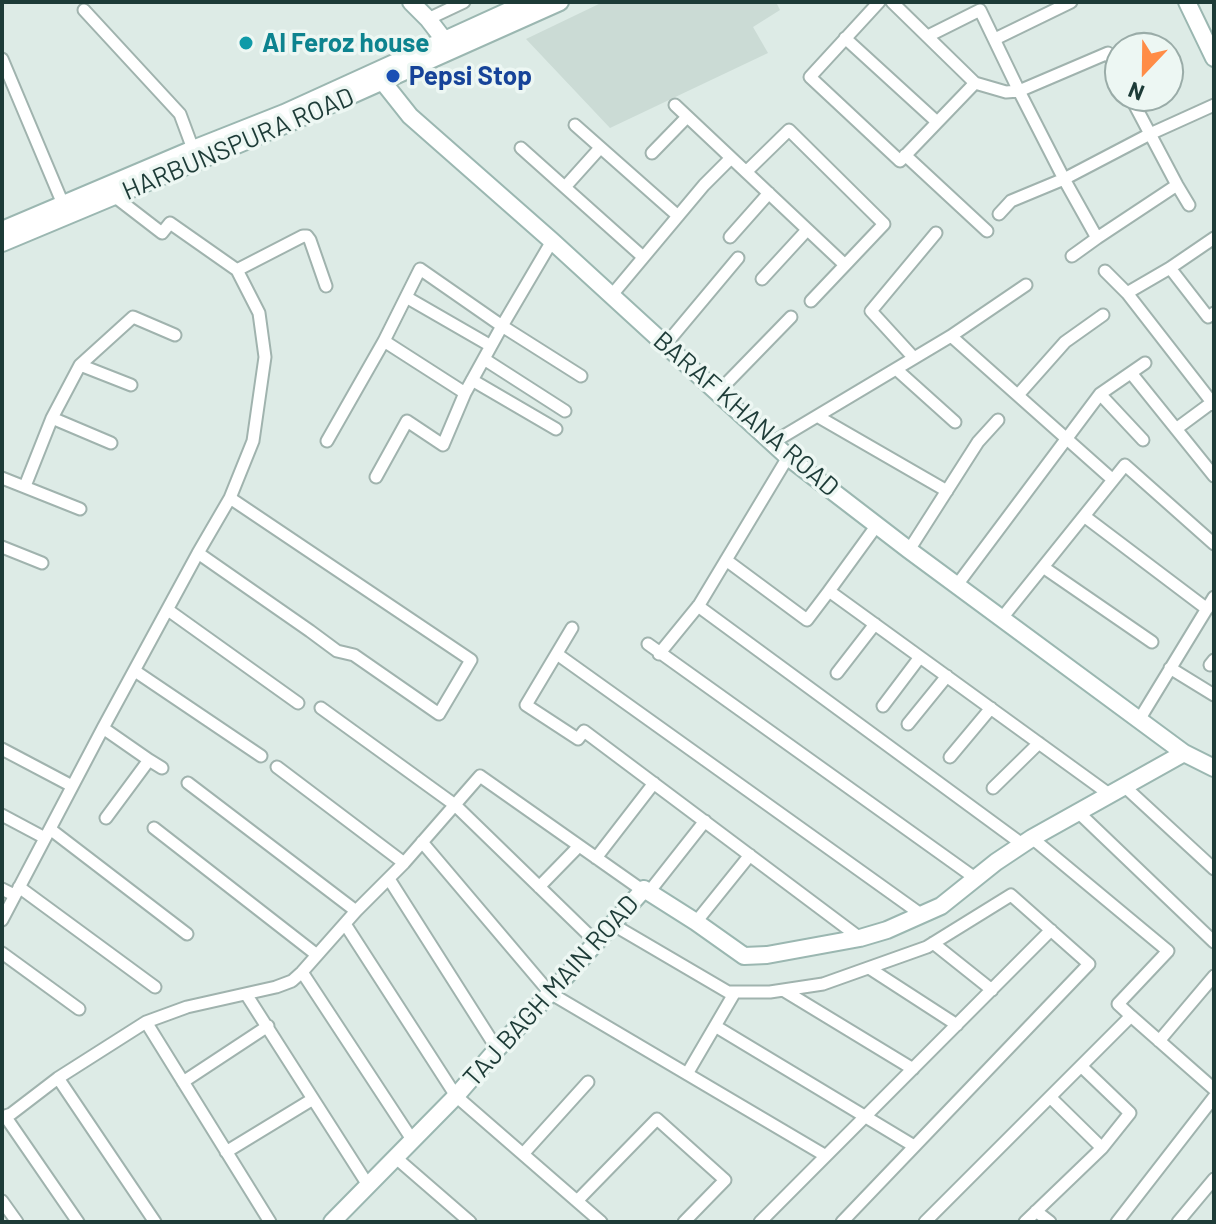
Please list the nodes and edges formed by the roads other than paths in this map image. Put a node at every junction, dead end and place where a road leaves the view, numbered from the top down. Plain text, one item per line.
1 (411, 2) edge
2 (464, 2) edge
3 (528, 2) edge
4 (560, 2) edge
5 (879, 2) edge
6 (892, 2) edge
7 (1071, 2) edge
8 (1187, 2) edge
9 (84, 10) dead end
10 (428, 19) junction
11 (928, 36) junction
12 (845, 38) junction
13 (995, 39) junction
14 (445, 41) junction
15 (1104, 55) edge
16 (1214, 58) edge
17 (2, 59) edge
18 (383, 82) junction
19 (975, 83) junction
20 (1019, 91) junction
21 (675, 105) dead end
22 (1214, 105) edge
23 (1138, 112) edge
24 (687, 117) junction
25 (286, 118) junction
26 (937, 122) junction
27 (575, 125) dead end
28 (1150, 134) junction
29 (521, 148) dead end
30 (600, 148) junction
31 (193, 149) junction
32 (652, 153) dead end
33 (905, 155) junction
34 (731, 158) junction
35 (746, 172) junction
36 (1064, 179) junction
37 (1177, 185) junction
38 (565, 187) junction
39 (769, 193) junction
40 (114, 196) junction
41 (63, 204) junction
42 (1189, 205) dead end
43 (999, 214) dead end
44 (678, 216) junction
45 (2, 230) edge
46 (807, 230) junction
47 (987, 231) dead end
48 (936, 233) dead end
49 (730, 237) dead end
50 (1097, 238) junction
51 (1214, 238) edge
52 (552, 241) junction
53 (2, 243) edge
54 (1072, 256) dead end
55 (643, 257) junction
56 (738, 258) dead end
57 (845, 265) junction
58 (1170, 268) junction
59 (237, 270) junction
60 (1105, 271) dead end
61 (762, 279) dead end
62 (1026, 285) dead end
63 (326, 286) dead end
64 (1127, 293) junction
65 (611, 296) junction
66 (406, 297) junction
67 (811, 301) dead end
68 (1214, 313) edge
69 (1103, 315) dead end
70 (791, 317) dead end
71 (502, 326) junction
72 (175, 335) dead end
73 (951, 336) junction
74 (384, 341) junction
75 (666, 344) junction
76 (491, 346) junction
77 (914, 358) junction
78 (484, 359) junction
79 (1145, 363) dead end
80 (80, 365) junction
81 (896, 369) junction
82 (1131, 373) junction
83 (581, 376) dead end
84 (472, 380) junction
85 (131, 385) dead end
86 (718, 392) junction
87 (465, 393) junction
88 (1100, 394) junction
89 (1018, 395) junction
90 (1213, 403) edge
91 (565, 411) dead end
92 (817, 416) junction
93 (52, 418) junction
94 (998, 420) dead end
95 (955, 422) dead end
96 (556, 429) dead end
97 (1176, 429) junction
98 (1067, 439) junction
99 (1143, 440) dead end
100 (327, 441) dead end
101 (111, 443) dead end
102 (772, 443) junction
103 (788, 457) junction
104 (1214, 476) edge
105 (376, 477) dead end
106 (2, 478) edge
107 (1113, 480) junction
108 (25, 486) junction
109 (947, 491) junction
110 (230, 498) junction
111 (80, 509) dead end
112 (1084, 516) junction
113 (877, 525) junction
114 (1214, 544) edge
115 (2, 547) edge
116 (909, 550) junction
117 (198, 553) junction
118 (726, 560) junction
119 (42, 563) dead end
120 (1043, 567) junction
121 (957, 585) junction
122 (829, 591) junction
123 (1214, 597) edge
124 (698, 606) junction
125 (1207, 609) junction
126 (168, 610) junction
127 (1002, 618) junction
128 (875, 624) junction
129 (572, 628) dead end
130 (1152, 642) dead end
131 (648, 644) dead end
132 (557, 654) junction
133 (659, 654) junction
134 (920, 657) junction
135 (1170, 668) junction
136 (135, 671) junction
137 (837, 673) dead end
138 (947, 676) junction
139 (1214, 695) edge
140 (298, 703) dead end
141 (883, 706) dead end
142 (321, 708) dead end
143 (991, 708) junction
144 (1139, 720) junction
145 (908, 724) dead end
146 (103, 728) junction
147 (1039, 743) junction
148 (2, 749) edge
149 (1184, 753) junction
150 (261, 756) dead end
151 (950, 757) dead end
152 (149, 760) junction
153 (277, 767) dead end
154 (162, 768) dead end
155 (1214, 768) edge
156 (188, 783) dead end
157 (654, 783) junction
158 (72, 786) junction
159 (993, 788) dead end
160 (1117, 790) junction
161 (455, 805) junction
162 (1077, 811) junction
163 (2, 815) edge
164 (106, 818) dead end
165 (705, 821) junction
166 (154, 828) dead end
167 (48, 834) junction
168 (1027, 841) junction
169 (422, 842) junction
170 (579, 846) junction
171 (750, 855) junction
172 (596, 858) junction
173 (404, 863) junction
174 (1214, 869) edge
175 (975, 878) junction
176 (389, 879) junction
177 (539, 887) junction
178 (2, 889) edge
179 (17, 891) junction
180 (645, 891) junction
181 (356, 911) junction
182 (922, 915) junction
183 (2, 920) edge
184 (696, 922) junction
185 (345, 924) junction
186 (612, 924) junction
187 (1051, 930) junction
188 (187, 934) dead end
189 (860, 938) junction
190 (596, 942) junction
191 (1214, 942) edge
192 (933, 943) junction
193 (2, 953) edge
194 (317, 955) junction
195 (869, 968) junction
196 (302, 972) junction
197 (1214, 976) edge
198 (155, 987) dead end
199 (1204, 988) junction
200 (783, 990) junction
201 (992, 990) junction
202 (735, 992) junction
203 (550, 993) junction
204 (246, 994) junction
205 (1214, 997) edge
206 (79, 1009) dead end
207 (1131, 1016) junction
208 (146, 1022) junction
209 (957, 1025) junction
210 (268, 1026) junction
211 (715, 1026) junction
212 (1159, 1041) junction
213 (497, 1049) junction
214 (1081, 1066) junction
215 (913, 1069) junction
216 (687, 1074) junction
217 (58, 1078) junction
218 (183, 1082) junction
219 (588, 1082) dead end
220 (1214, 1089) edge
221 (456, 1096) junction
222 (1050, 1097) junction
223 (1214, 1097) edge
224 (313, 1099) junction
225 (3, 1116) edge
226 (865, 1117) junction
227 (413, 1141) junction
228 (914, 1146) junction
229 (1102, 1148) junction
230 (226, 1152) junction
231 (523, 1154) junction
232 (826, 1156) junction
233 (395, 1157) junction
234 (1214, 1179) edge
235 (368, 1185) junction
236 (2, 1201) edge
237 (577, 1201) junction
238 (1036, 1211) junction
239 (335, 1221) edge
240 (17, 1222) edge
241 (78, 1222) edge
242 (155, 1222) edge
243 (270, 1222) edge
244 (470, 1222) edge
245 (601, 1222) edge
246 (684, 1222) edge
247 (760, 1222) edge
248 (842, 1222) edge
249 (925, 1222) edge
250 (1025, 1222) edge
251 (1050, 1222) edge
252 (1117, 1222) edge
253 (1178, 1222) edge

1 - 10 street
2 - 10 street
3 - 14 street, HARBUNSPURA ROAD
4 - 18 street, HARBUNSPURA ROAD
5 - 12 street
6 - 11 street
7 - 13 street
8 - 16 street
9 - 31 street
10 - 14 street
11 - 13 street
11 - 19 street
12 - 26 street
12 - 33 street
13 - 20 street
14 - 25 street, HARBUNSPURA ROAD
15 - 20 street
17 - 41 street
18 - 25 street, HARBUNSPURA ROAD
18 - 52 street, BARAF KHANA ROAD
19 - 20 street
19 - 26 street
20 - 36 street
21 - 24 street
22 - 28 street
23 - 28 street
24 - 32 street
24 - 34 street
25 - 31 street, HARBUNSPURA ROAD
25 - 40 street, HARBUNSPURA ROAD
26 - 33 street
27 - 30 street
28 - 36 street
28 - 37 street
29 - 38 street
30 - 38 street
30 - 44 street
31 - 41 street, HARBUNSPURA ROAD
33 - 47 street
34 - 35 street
34 - 44 street
35 - 39 street
35 - 57 street
36 - 43 street
36 - 50 street
37 - 42 street
37 - 50 street
38 - 55 street
39 - 46 street
39 - 49 street
40 - 53 street, HARBUNSPURA ROAD
40 - 59 street
41 - 45 street, HARBUNSPURA ROAD
44 - 55 street
46 - 57 street
46 - 61 street
48 - 77 street
50 - 54 street
51 - 58 street
52 - 65 street, BARAF KHANA ROAD
52 - 71 street
55 - 65 street
56 - 75 street
57 - 67 street
58 - 64 street
58 - 68 street
59 - 63 street
59 - 110 street
60 - 64 street
62 - 73 street
64 - 90 street
65 - 75 street, BARAF KHANA ROAD
66 - 71 street
66 - 74 street
66 - 76 street
69 - 89 street
70 - 86 street
71 - 76 street
71 - 83 street
72 - 80 street
73 - 77 street
73 - 89 street
74 - 87 street
74 - 100 street
75 - 86 street, BARAF KHANA ROAD
76 - 78 street
77 - 81 street
78 - 84 street
78 - 91 street
79 - 82 street
80 - 85 street
80 - 93 street
81 - 92 street
81 - 95 street
82 - 88 street
82 - 97 street
84 - 87 street
84 - 96 street
86 - 102 street, BARAF KHANA ROAD
87 - 105 street
88 - 98 street
88 - 99 street
89 - 98 street
90 - 97 street
92 - 102 street
92 - 109 street
93 - 101 street
93 - 108 street
94 - 109 street
97 - 104 street
98 - 107 street
98 - 121 street
102 - 103 street, BARAF KHANA ROAD
103 - 113 street, BARAF KHANA ROAD
103 - 118 street
106 - 108 street
107 - 112 street
107 - 114 street
108 - 111 street
109 - 116 street
110 - 117 street
110 - 117 street
112 - 120 street
112 - 125 street
113 - 116 street, BARAF KHANA ROAD
113 - 122 street
115 - 119 street
116 - 121 street, BARAF KHANA ROAD
117 - 126 street
118 - 122 street
118 - 124 street
120 - 127 street
120 - 130 street
121 - 127 street, BARAF KHANA ROAD
122 - 128 street
123 - 125 street
124 - 133 street
124 - 168 street
125 - 135 street
126 - 136 street
126 - 140 street
127 - 144 street, BARAF KHANA ROAD
128 - 134 street
128 - 137 street
129 - 132 street
131 - 133 street
132 - 157 street
132 - 182 street
133 - 175 street
134 - 138 street
134 - 141 street
135 - 139 street
135 - 144 street
136 - 146 street
136 - 150 street
138 - 143 street
138 - 145 street
142 - 161 street
143 - 147 street
143 - 151 street
144 - 149 street, BARAF KHANA ROAD
146 - 152 street
146 - 158 street
147 - 159 street
147 - 160 street
148 - 158 street
149 - 155 street, BARAF KHANA ROAD
149 - 160 street, TAJ BAGH MAIN ROAD
152 - 154 street
152 - 164 street
153 - 173 street
156 - 181 street
157 - 165 street
157 - 172 street
158 - 167 street
160 - 162 street, TAJ BAGH MAIN ROAD
160 - 174 street
161 - 169 street
161 - 170 street
161 - 177 street
162 - 168 street, TAJ BAGH MAIN ROAD
162 - 191 street
163 - 167 street
165 - 171 street
165 - 180 street
166 - 194 street
167 - 179 street
167 - 188 street
168 - 175 street, TAJ BAGH MAIN ROAD
168 - 207 street
169 - 173 street
169 - 203 street
170 - 172 street
170 - 177 street
171 - 184 street
171 - 189 street
172 - 180 street
173 - 176 street
175 - 182 street, TAJ BAGH MAIN ROAD
176 - 181 street
176 - 213 street
177 - 190 street
178 - 179 street
179 - 183 street
179 - 198 street
180 - 184 street, TAJ BAGH MAIN ROAD
180 - 186 street, TAJ BAGH MAIN ROAD
181 - 185 street
182 - 189 street, TAJ BAGH MAIN ROAD
184 - 189 street, TAJ BAGH MAIN ROAD
185 - 194 street
185 - 221 street
186 - 190 street, TAJ BAGH MAIN ROAD
186 - 202 street
187 - 192 street
187 - 201 street
187 - 228 street
190 - 203 street, TAJ BAGH MAIN ROAD
192 - 195 street
192 - 201 street
193 - 206 street
194 - 196 street
195 - 200 street
195 - 209 street
196 - 204 street
196 - 227 street
197 - 199 street
199 - 205 street
199 - 212 street
200 - 202 street
200 - 215 street
201 - 209 street
202 - 211 street
203 - 213 street, TAJ BAGH MAIN ROAD
203 - 216 street
204 - 208 street
204 - 210 street
207 - 212 street
207 - 214 street
208 - 217 street
208 - 218 street
209 - 215 street
210 - 218 street
210 - 224 street
211 - 216 street
211 - 226 street
212 - 220 street
213 - 221 street, TAJ BAGH MAIN ROAD
214 - 222 street
214 - 229 street
215 - 226 street
216 - 232 street
217 - 225 street
217 - 242 street
218 - 230 street
219 - 231 street
221 - 227 street, TAJ BAGH MAIN ROAD
221 - 231 street
222 - 229 street
222 - 249 street
223 - 252 street
224 - 230 street
224 - 235 street
225 - 241 street
226 - 228 street
226 - 232 street
227 - 233 street, TAJ BAGH MAIN ROAD
228 - 248 street
229 - 238 street
230 - 243 street
231 - 237 street
232 - 247 street
233 - 235 street, TAJ BAGH MAIN ROAD
233 - 244 street
234 - 253 street
235 - 239 street, TAJ BAGH MAIN ROAD
236 - 240 street
237 - 245 street
237 - 246 street
238 - 250 street
238 - 251 street

